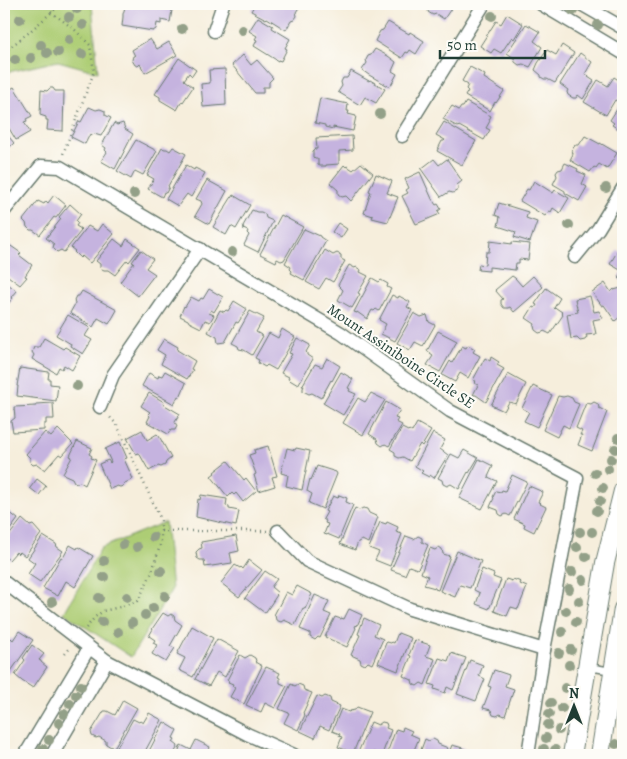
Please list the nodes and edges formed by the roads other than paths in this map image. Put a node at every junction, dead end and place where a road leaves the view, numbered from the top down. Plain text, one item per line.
1 (223, 4) edge
2 (484, 4) edge
3 (541, 4) edge
4 (581, 4) edge
5 (623, 28) edge
6 (214, 31) dead end
7 (623, 53) edge
8 (402, 136) dead end
9 (623, 188) edge
10 (4, 212) edge
11 (200, 249) junction
12 (575, 257) dead end
13 (100, 407) road end
14 (623, 491) edge
15 (278, 530) road end
16 (4, 582) edge
17 (623, 609) edge
18 (89, 648) junction
19 (544, 650) junction
20 (107, 661) junction
21 (588, 666) junction
22 (618, 672) edge
23 (25, 755) edge
24 (52, 755) edge
25 (294, 755) edge
26 (528, 755) edge
27 (572, 755) edge
28 (600, 755) edge

1 - 6 street
2 - 8 street
3 - 7 street
4 - 5 street
9 - 12 street
10 - 11 street, Mount Assiniboine Circle SE
11 - 13 street
11 - 19 street, Mount Assiniboine Circle SE
14 - 21 main road
15 - 19 street
16 - 18 street
17 - 22 main road
18 - 20 street
18 - 23 street
19 - 26 street, Mount Assiniboine Circle SE
20 - 24 street
20 - 25 street
21 - 22 lane
21 - 27 main road
22 - 28 main road

